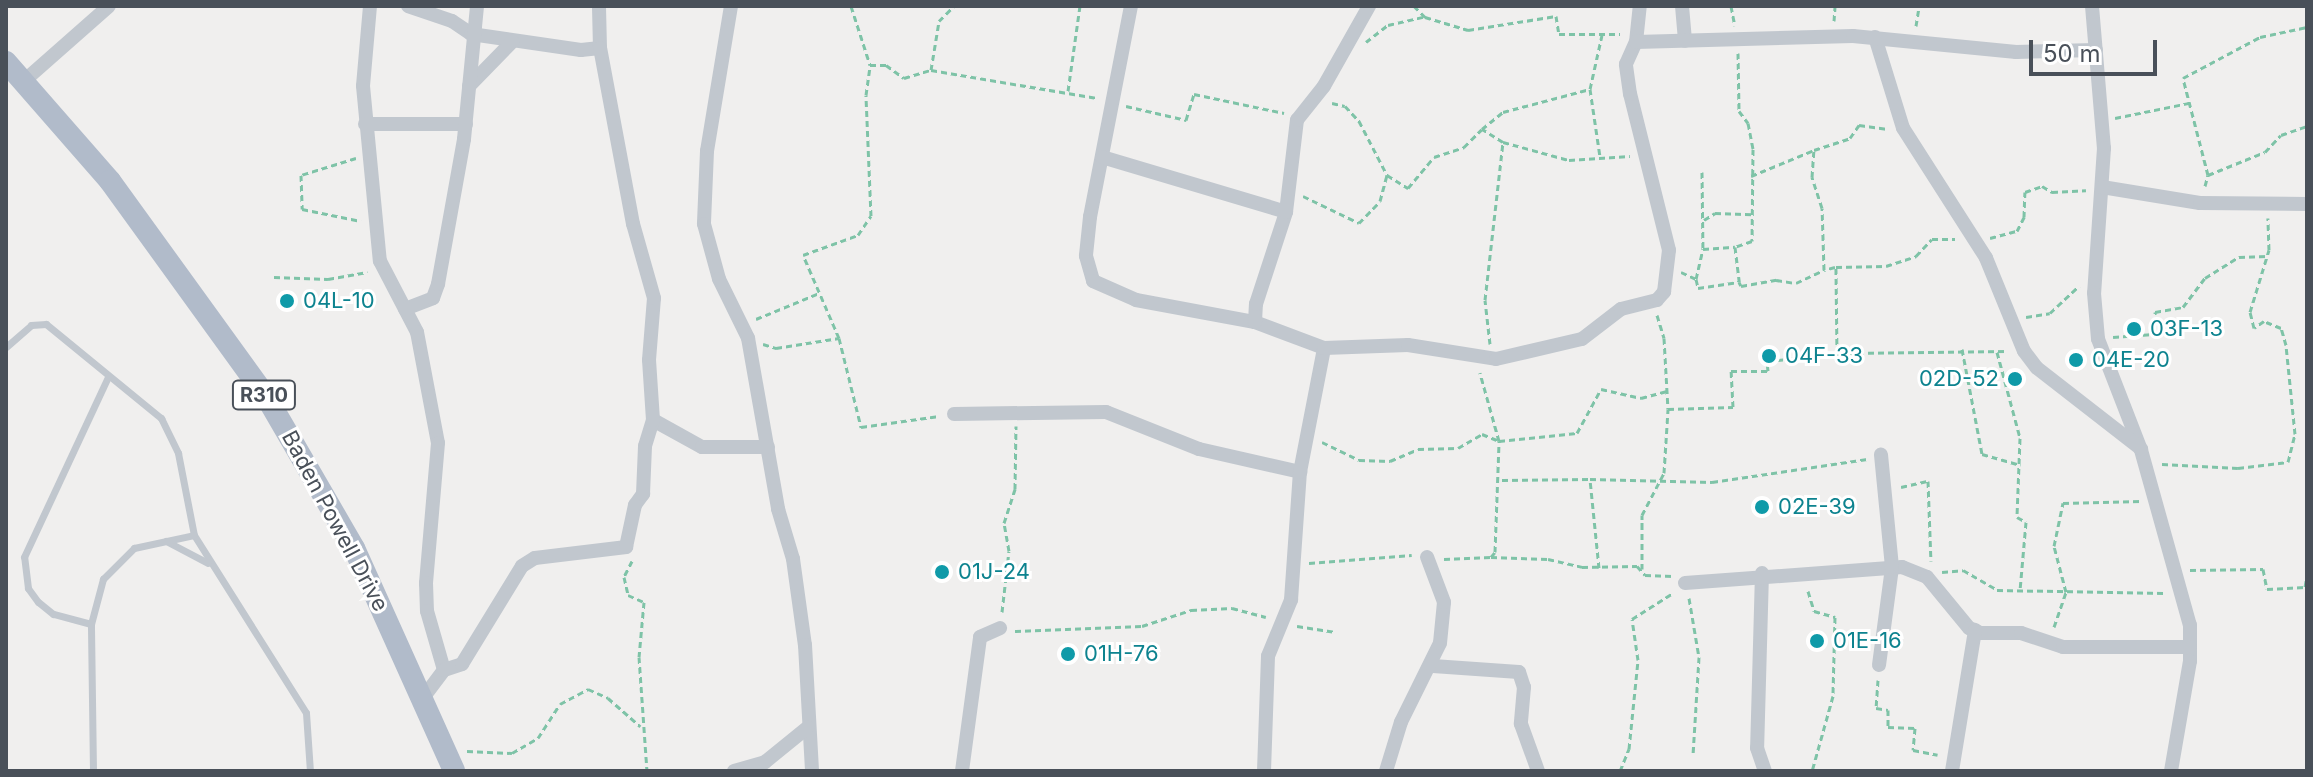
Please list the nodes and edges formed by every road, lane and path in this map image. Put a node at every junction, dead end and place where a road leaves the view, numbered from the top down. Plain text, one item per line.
1 (109, 6) edge
2 (370, 6) edge
3 (408, 6) edge
4 (477, 6) edge
5 (599, 6) edge
6 (731, 6) edge
7 (851, 6) edge
8 (954, 6) edge
9 (1080, 6) edge
10 (1131, 6) edge
11 (1369, 6) edge
12 (1414, 6) edge
13 (1640, 6) edge
14 (1682, 6) edge
15 (1731, 6) edge
16 (1919, 6) edge
17 (2092, 6) edge
18 (1425, 17) junction
19 (1638, 26) junction
20 (2307, 27) edge
21 (471, 34) junction
22 (1602, 35) junction
23 (1875, 37) junction
24 (1737, 38) junction
25 (1915, 40) junction
26 (1685, 41) junction
27 (512, 42) junction
28 (1636, 42) junction
29 (1347, 46) junction
30 (600, 48) junction
31 (2096, 50) junction
32 (6, 62) edge
33 (870, 65) junction
34 (931, 70) junction
35 (24, 81) junction
36 (469, 86) junction
37 (1590, 89) junction
38 (1068, 91) junction
39 (1313, 99) junction
40 (1111, 102) junction
41 (2189, 103) junction
42 (2101, 119) junction
43 (1297, 120) junction
44 (365, 124) junction
45 (466, 124) junction
46 (2307, 126) edge
47 (1903, 128) junction
48 (1482, 129) junction
49 (1503, 142) junction
50 (1814, 150) junction
51 (1646, 152) junction
52 (367, 155) junction
53 (1102, 157) junction
54 (1600, 158) junction
55 (1702, 172) dead end
56 (1387, 175) junction
57 (2208, 175) junction
58 (1751, 176) junction
59 (1288, 184) junction
60 (2102, 190) junction
61 (2200, 203) junction
62 (2307, 204) edge
63 (2267, 206) junction
64 (1286, 212) junction
65 (1752, 214) junction
66 (1704, 220) junction
67 (375, 222) junction
68 (1975, 239) junction
69 (1735, 247) junction
70 (1703, 249) junction
71 (2267, 256) junction
72 (1836, 267) junction
73 (383, 269) junction
74 (1670, 269) junction
75 (1824, 270) junction
76 (274, 277) dead end
77 (1696, 279) junction
78 (1739, 282) junction
79 (2095, 283) junction
80 (819, 293) junction
81 (1657, 300) junction
82 (405, 309) junction
83 (1255, 322) junction
84 (746, 332) junction
85 (2016, 333) junction
86 (839, 338) junction
87 (2098, 339) junction
88 (6, 347) edge
89 (1324, 348) junction
90 (1962, 349) junction
91 (2024, 351) junction
92 (1997, 352) junction
93 (1837, 354) junction
94 (1477, 358) junction
95 (1496, 359) junction
96 (108, 377) junction
97 (1667, 391) junction
98 (1668, 409) junction
99 (1017, 411) junction
100 (954, 414) joint
101 (653, 420) junction
102 (1308, 438) junction
103 (1499, 441) junction
104 (768, 447) junction
105 (2141, 450) junction
106 (1881, 455) joint
107 (2020, 465) junction
108 (2147, 469) junction
109 (1300, 472) junction
110 (1590, 479) junction
111 (1500, 480) junction
112 (1660, 481) junction
113 (1887, 485) junction
114 (2156, 500) junction
115 (632, 534) junction
116 (194, 535) junction
117 (160, 540) junction
118 (1427, 557) junction
119 (1491, 557) junction
120 (1293, 562) junction
121 (210, 564) junction
122 (1892, 567) junction
123 (1599, 568) junction
124 (1642, 569) junction
125 (1808, 571) junction
126 (2178, 571) junction
127 (1762, 573) junction
128 (2307, 576) edge
129 (1927, 577) junction
130 (1686, 587) junction
131 (2020, 590) junction
132 (2066, 592) junction
133 (2184, 594) junction
134 (1281, 623) junction
135 (91, 624) junction
136 (1000, 628) junction
137 (1975, 630) junction
138 (1336, 632) dead end
139 (2052, 643) junction
140 (2190, 647) junction
141 (1879, 665) joint
142 (1433, 666) junction
143 (444, 670) junction
144 (423, 698) junction
145 (808, 727) junction
146 (642, 728) junction
147 (1693, 755) dead end
148 (452, 764) edge
149 (1953, 764) edge
150 (93, 771) edge
151 (310, 771) edge
152 (647, 771) edge
153 (734, 771) edge
154 (812, 771) edge
155 (962, 771) edge
156 (1264, 771) edge
157 (1386, 771) edge
158 (1538, 771) edge
159 (1620, 771) edge
160 (1765, 771) edge
161 (1812, 771) edge
162 (2171, 771) edge

1 - 35 street
2 - 44 street
3 - 21 street
4 - 21 street
5 - 30 street
6 - 84 street
7 - 33 path
8 - 34 path
9 - 38 path
10 - 40 street
11 - 29 street
12 - 18 path
13 - 19 street
14 - 26 street
15 - 24 path
16 - 25 path
17 - 31 street
18 - 22 path
18 - 29 path
19 - 22 path
19 - 28 street
20 - 41 path
21 - 27 street
21 - 36 street
22 - 37 path
23 - 24 street
23 - 25 street
23 - 47 street
24 - 26 street
24 - 58 path
25 - 31 street
26 - 28 street
27 - 30 street
27 - 36 street
28 - 51 street
29 - 39 street
30 - 101 street
31 - 42 street
32 - 35 main road, Baden Powell Drive / R310
33 - 34 path
33 - 80 path
34 - 38 path
35 - 144 main road, Baden Powell Drive / R310
36 - 45 street
37 - 48 path
37 - 54 path
38 - 40 path
39 - 43 street
39 - 56 path
40 - 43 path
40 - 53 street
41 - 42 path
41 - 57 path
42 - 60 street
43 - 59 street
44 - 45 street
44 - 52 street
45 - 82 street
46 - 57 path
47 - 50 path
47 - 68 street
48 - 49 path
48 - 56 path
49 - 54 path
49 - 95 path
50 - 58 path
50 - 75 path
51 - 54 path
51 - 74 street
52 - 67 street
52 - 67 path
53 - 64 street
53 - 83 street
55 - 66 path
56 - 59 path
57 - 61 path
58 - 65 path
59 - 64 street
60 - 61 street
60 - 68 path
60 - 79 street
61 - 63 street
62 - 63 street
63 - 71 path
64 - 83 street
65 - 66 path
65 - 69 path
66 - 70 path
67 - 73 street
68 - 72 path
68 - 85 street
69 - 70 path
69 - 78 path
70 - 77 path
71 - 87 path
71 - 108 path
72 - 75 path
72 - 93 path
73 - 76 path
73 - 82 street
74 - 77 path
74 - 81 street
75 - 78 path
77 - 78 path
79 - 85 path
79 - 87 street
80 - 84 path
80 - 86 path
81 - 95 street
81 - 97 path
82 - 143 street
83 - 89 street
84 - 86 path
84 - 104 street
85 - 91 street
86 - 100 path
87 - 105 street
88 - 96 lane
89 - 94 street
89 - 102 street
90 - 92 path
90 - 93 path
90 - 107 path
91 - 92 path
91 - 105 street
92 - 107 path
93 - 98 path
94 - 95 street
94 - 103 path
96 - 116 lane
96 - 135 lane
97 - 98 path
97 - 103 path
98 - 112 path
99 - 100 street
99 - 109 street
99 - 136 path
101 - 104 street
101 - 115 street
102 - 103 path
102 - 109 street
103 - 111 path
104 - 145 street
105 - 108 street
106 - 112 path
106 - 113 street
107 - 131 path
108 - 114 street
109 - 120 street
110 - 111 path
110 - 112 path
110 - 123 path
111 - 119 path
112 - 124 path
113 - 122 street
113 - 129 path
114 - 126 street
114 - 132 path
115 - 143 street
115 - 146 path
116 - 117 lane
116 - 121 lane
117 - 121 lane
117 - 135 lane
118 - 119 path
118 - 120 path
118 - 142 street
119 - 123 path
120 - 134 street
121 - 151 lane
122 - 125 street
122 - 129 street
122 - 141 street
123 - 124 path
124 - 130 path
125 - 127 street
125 - 161 path
126 - 128 path
126 - 133 street
127 - 130 street
127 - 160 street
129 - 131 path
129 - 137 street
130 - 147 path
130 - 159 path
131 - 132 path
132 - 133 path
132 - 139 path
133 - 140 street
134 - 136 path
134 - 138 path
134 - 156 street
135 - 150 lane
136 - 155 street
137 - 139 street
137 - 149 street
139 - 140 street
140 - 162 street
141 - 149 path
142 - 157 street
142 - 158 street
143 - 144 street
144 - 148 main road, Baden Powell Drive / R310
145 - 153 street
145 - 154 street
146 - 148 path
146 - 152 path

